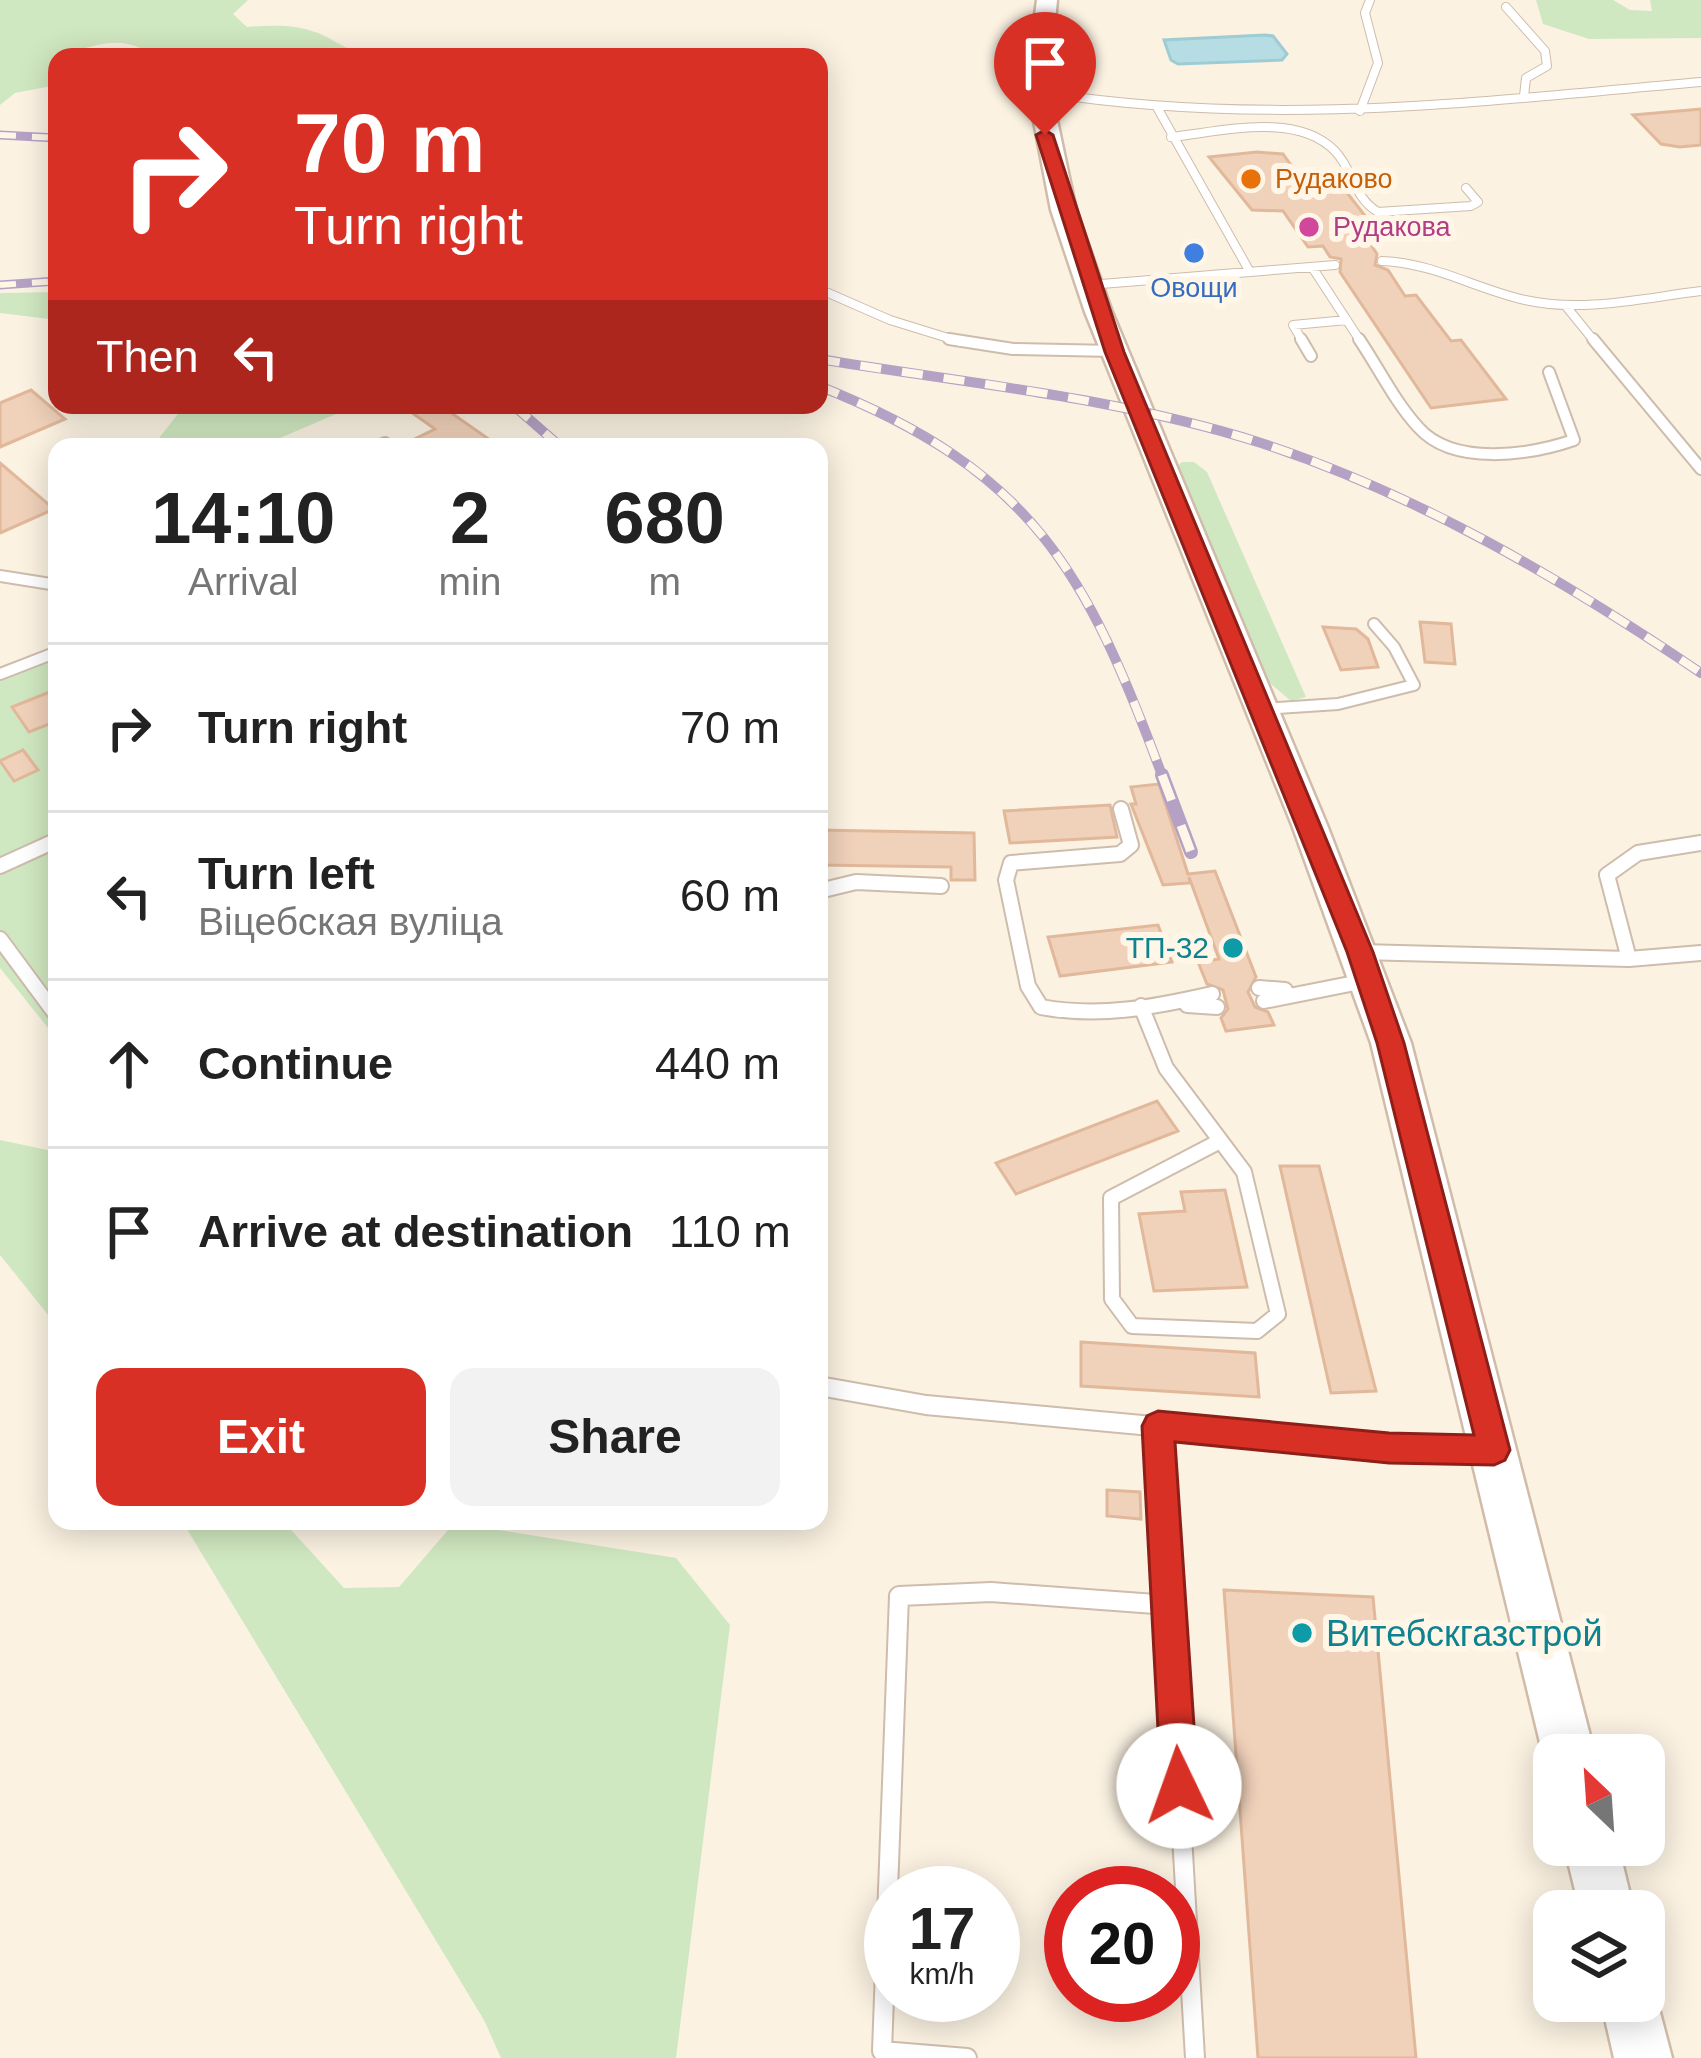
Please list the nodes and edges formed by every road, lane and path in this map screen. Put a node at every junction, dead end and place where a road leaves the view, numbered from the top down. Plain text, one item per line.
1 (1048, 0) edge
2 (1370, 0) edge
3 (1506, 7) dead end
4 (1701, 82) edge
5 (1040, 92) junction
6 (1524, 96) junction
7 (1158, 109) junction
8 (1360, 111) junction
9 (1171, 137) junction
10 (1466, 188) dead end
11 (1382, 261) dead end
12 (1335, 265) dead end
13 (1312, 267) junction
14 (1250, 272) junction
15 (1089, 285) junction
16 (1701, 291) edge
17 (828, 293) edge
18 (1565, 305) junction
19 (1347, 320) junction
20 (1114, 352) junction
21 (1311, 356) dead end
22 (1549, 372) dead end
23 (1701, 469) edge
24 (0, 576) edge
25 (48, 584) edge
26 (1374, 624) dead end
27 (48, 655) edge
28 (0, 674) edge
29 (1262, 709) junction
30 (1121, 808) dead end
31 (1701, 843) edge
32 (48, 844) edge
33 (0, 866) edge
34 (941, 886) dead end
35 (828, 889) edge
36 (0, 939) edge
37 (1701, 953) edge
38 (1628, 959) junction
39 (1365, 966) junction
40 (1261, 995) dead end
41 (1214, 1001) dead end
42 (48, 1004) edge
43 (1141, 1006) junction
44 (1220, 1141) junction
45 (828, 1388) edge
46 (1158, 1426) junction
47 (1494, 1450) junction
48 (1169, 1605) junction
49 (1563, 1734) edge
50 (1634, 2022) edge
51 (967, 2058) edge
52 (1195, 2058) edge
53 (1643, 2058) edge

1 - 5 main road
2 - 8 lane
3 - 6 lane
4 - 6 lane
5 - 7 lane
5 - 15 main road
6 - 8 lane
7 - 8 lane
7 - 9 lane
9 - 10 lane
9 - 14 lane
11 - 18 lane
12 - 13 lane
13 - 14 lane
13 - 19 lane
14 - 15 lane
15 - 20 main road
16 - 18 lane
17 - 20 lane
18 - 23 lane
19 - 21 lane
19 - 22 lane
20 - 29 main road
24 - 25 lane
26 - 29 lane
27 - 28 lane
29 - 39 main road
30 - 43 lane
31 - 38 lane
32 - 33 lane
34 - 35 lane
36 - 42 lane
37 - 38 lane
38 - 39 lane
39 - 40 lane
39 - 47 main road
41 - 43 lane
43 - 44 lane
44 - 44 lane
45 - 46 lane
46 - 47 lane
46 - 48 lane
47 - 49 main road
48 - 51 lane
48 - 52 lane
50 - 53 main road

